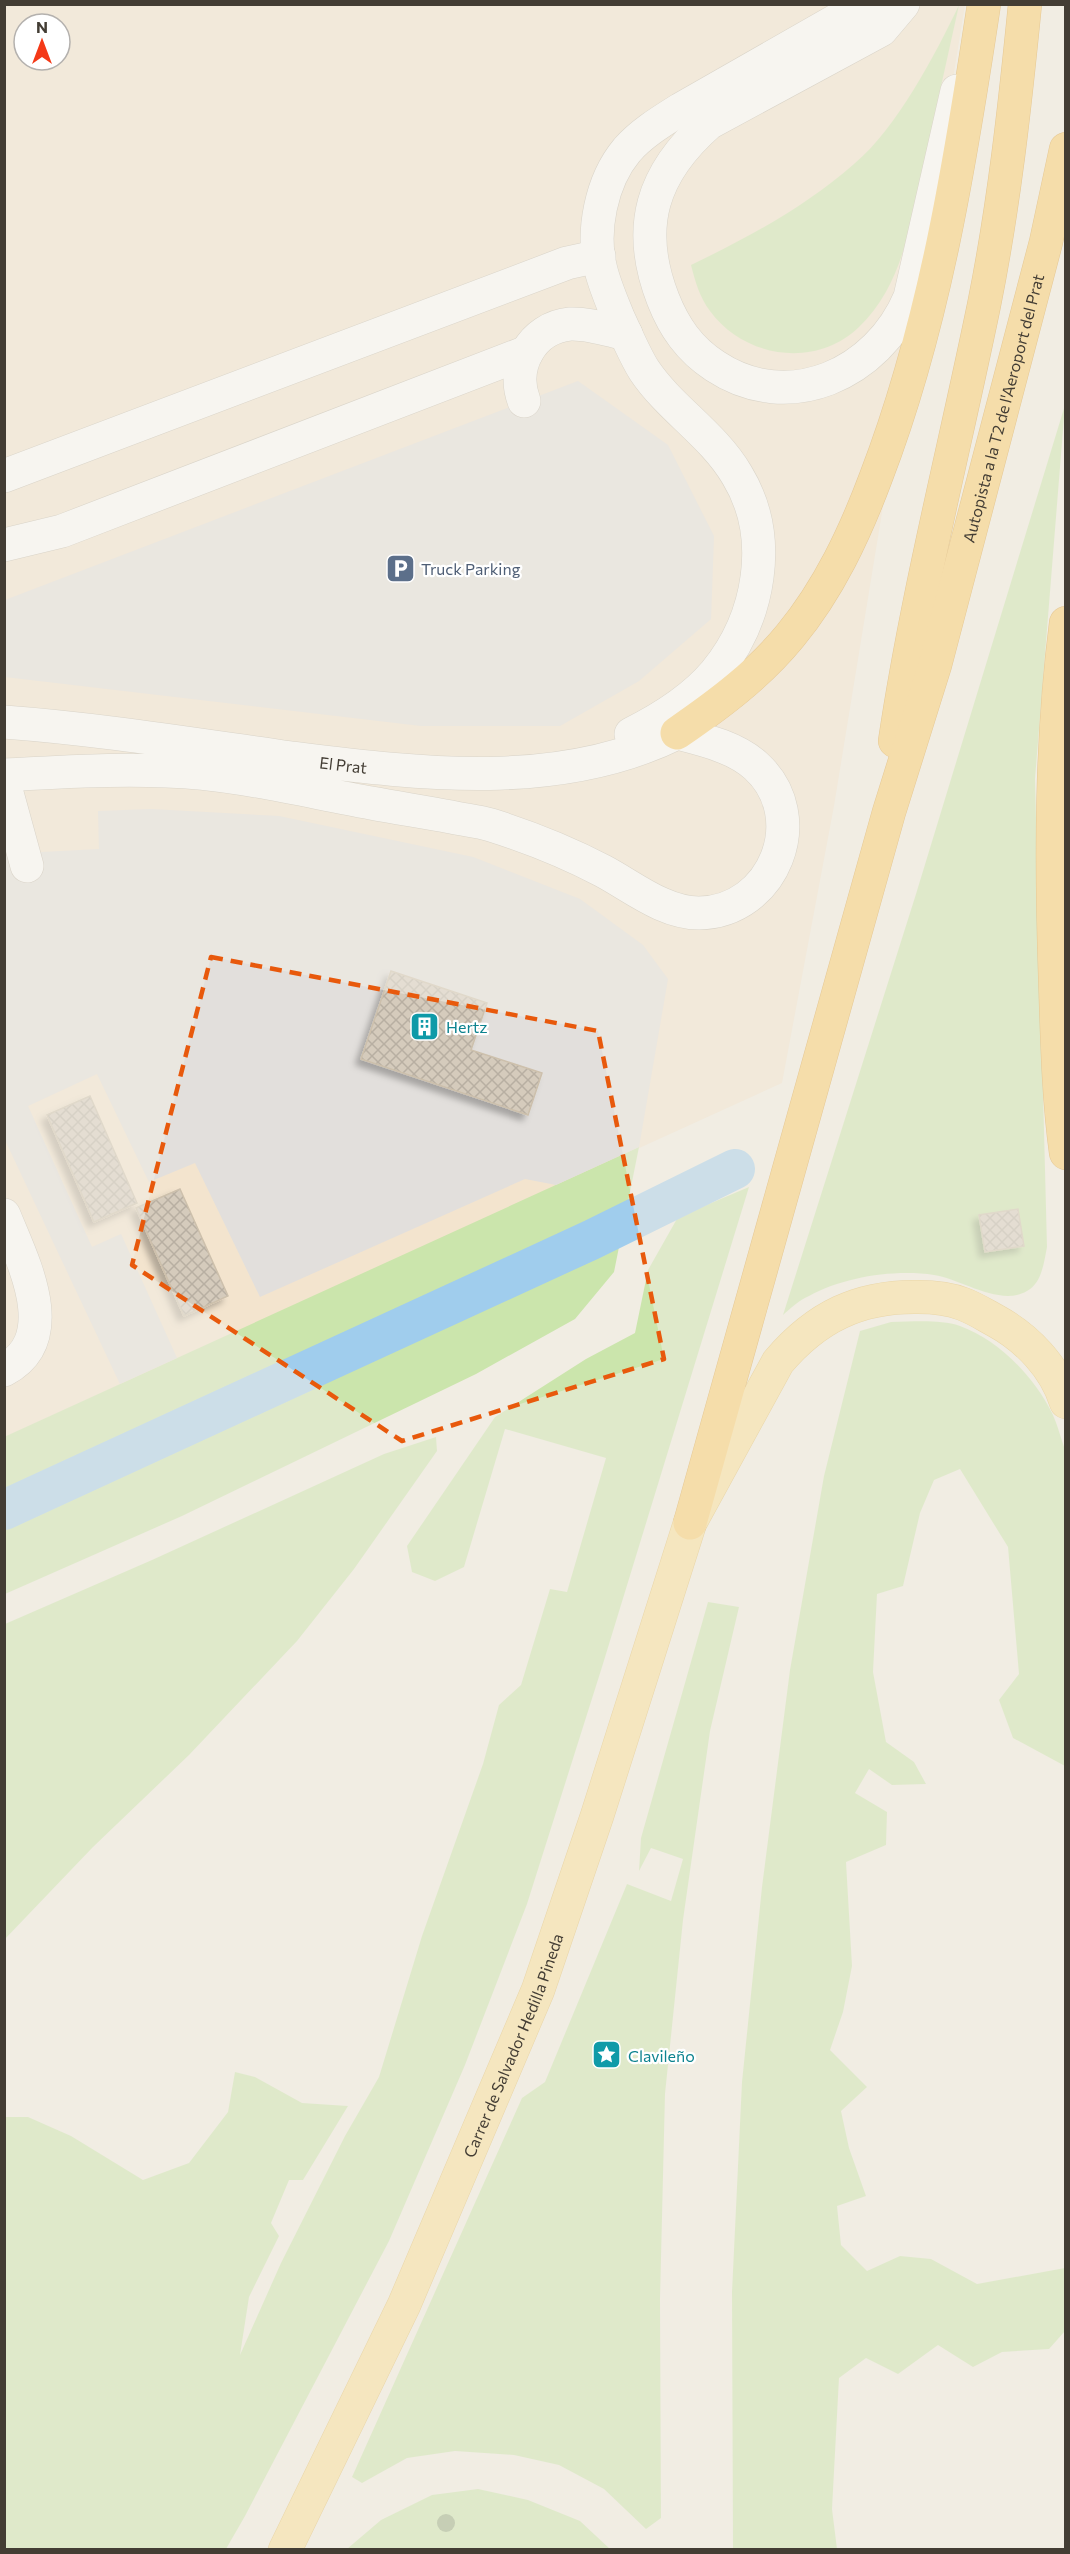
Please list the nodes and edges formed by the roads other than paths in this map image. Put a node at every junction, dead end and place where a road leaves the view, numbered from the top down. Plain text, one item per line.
1 (865, 4) edge
2 (903, 4) edge
3 (976, 4) edge
4 (984, 4) edge
5 (1025, 4) edge
6 (1065, 149) edge
7 (599, 256) junction
8 (626, 334) junction
9 (526, 352) junction
10 (524, 401) dead end
11 (4, 476) edge
12 (4, 545) edge
13 (1065, 622) edge
14 (4, 722) edge
15 (677, 733) junction
16 (528, 771) junction
17 (4, 775) edge
18 (4, 782) edge
19 (889, 813) junction
20 (27, 866) dead end
21 (1065, 1153) edge
22 (4, 1215) edge
23 (4, 1370) edge
24 (1065, 1402) edge
25 (690, 1523) junction
26 (314, 2491) junction
27 (276, 2550) edge
28 (285, 2550) edge

1 - 7 street
2 - 3 street
4 - 15 highway
5 - 19 highway
6 - 19 highway, Autopista a la T2 de l'Aeroport del Prat
7 - 8 street
7 - 11 street
8 - 9 street
8 - 16 street
9 - 10 street
9 - 12 street
13 - 21 highway
14 - 16 street, El Prat
15 - 16 street, El Prat
15 - 17 street
18 - 20 street
19 - 25 highway
22 - 23 street
24 - 25 main road, Carrer de Salvador Hedilla Pineda
25 - 26 main road, Carrer de Salvador Hedilla Pineda
26 - 27 main road
26 - 28 main road, Carrer de Salvador Hedilla Pineda

